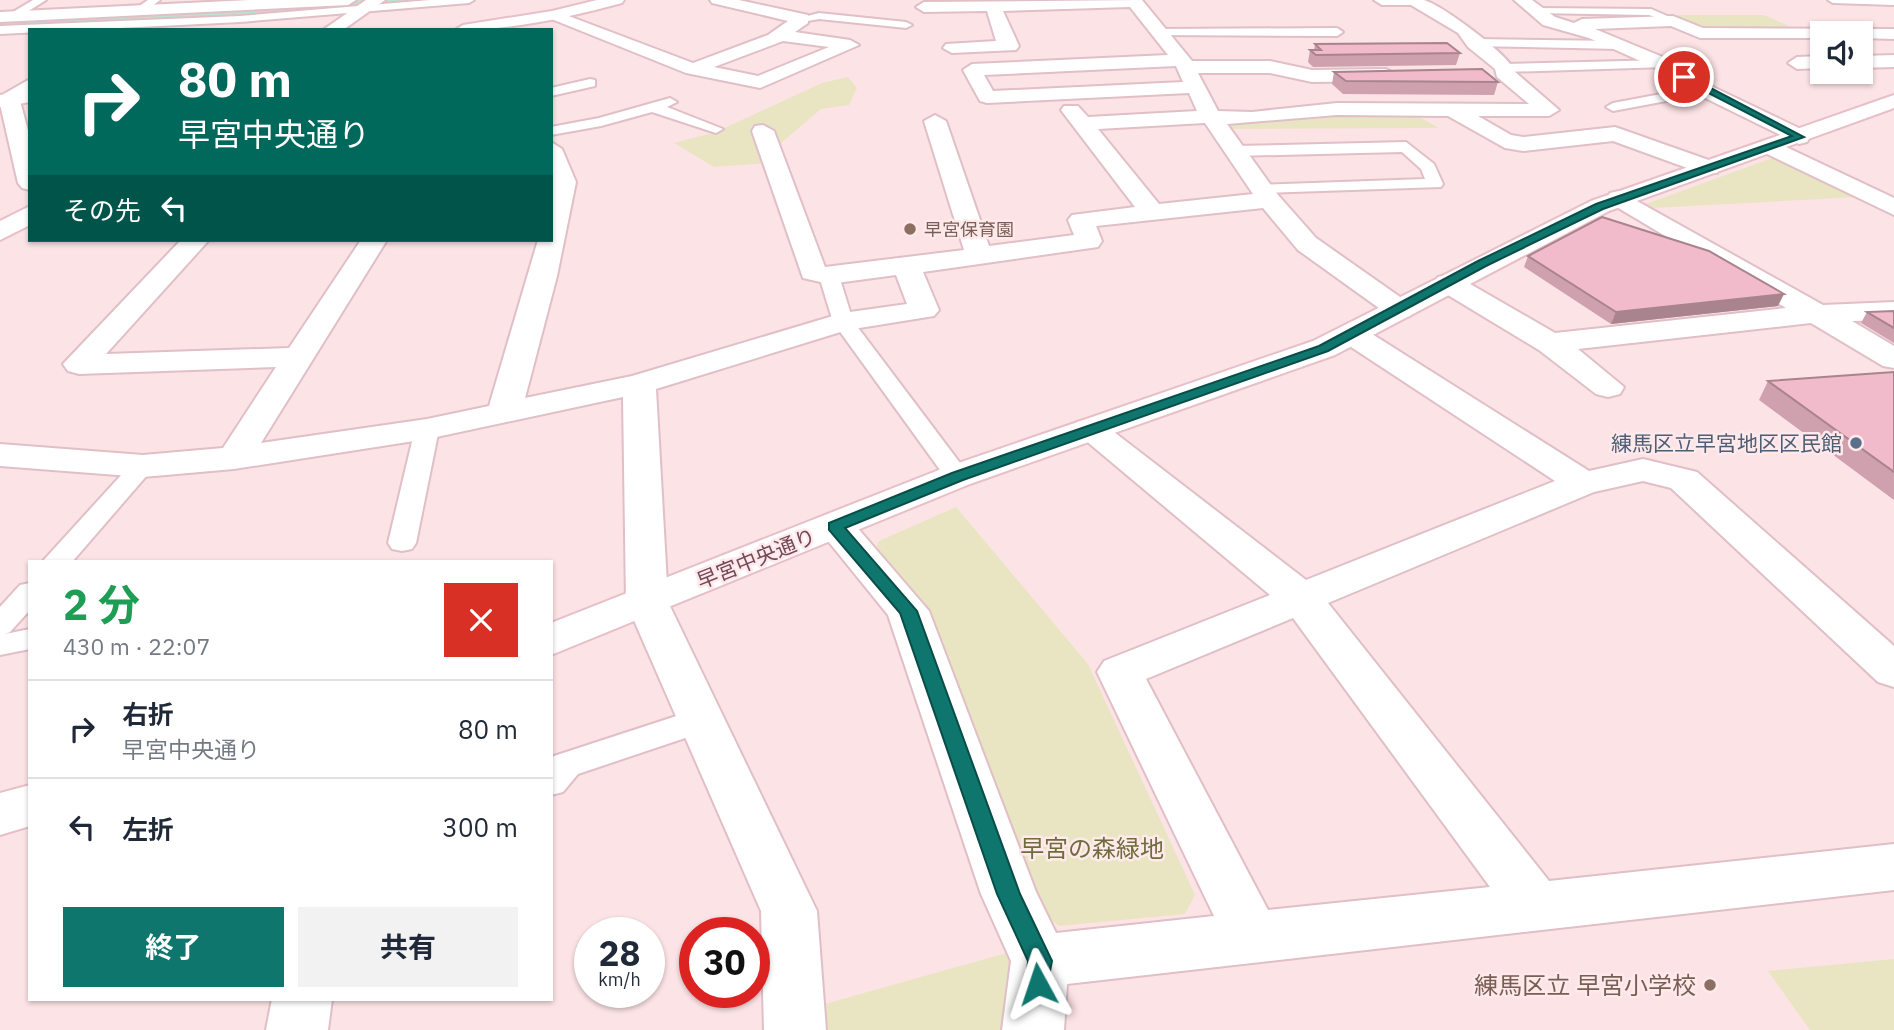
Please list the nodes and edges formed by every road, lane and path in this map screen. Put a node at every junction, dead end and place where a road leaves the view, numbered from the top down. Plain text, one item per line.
1 (41, 0) edge
2 (78, 0) edge
3 (155, 0) edge
4 (377, 0) edge
5 (469, 0) edge
6 (616, 0) edge
7 (718, 0) edge
8 (1382, 0) edge
9 (1414, 0) edge
10 (1833, 0) edge
11 (1134, 1) edge
12 (1602, 1) edge
13 (1894, 2) edge
14 (238, 4) edge
15 (1527, 4) edge
16 (354, 5) edge
17 (993, 6) junction
18 (924, 7) dead end
19 (804, 10) edge
20 (139, 11) junction
21 (51, 15) junction
22 (552, 16) junction
23 (11, 21) edge
24 (1123, 21) dead end
25 (1673, 21) junction
26 (906, 24) dead end
27 (1563, 25) junction
28 (117, 27) edge
29 (333, 28) edge
30 (476, 28) edge
31 (0, 30) edge
32 (1159, 31) junction
33 (1337, 32) dead end
34 (1810, 33) edge
35 (1873, 33) edge
36 (1894, 34) edge
37 (779, 35) junction
38 (1140, 41) dead end
39 (0, 43) edge
40 (1474, 43) junction
41 (1034, 45) dead end
42 (1620, 45) junction
43 (1007, 46) junction
44 (952, 48) dead end
45 (1894, 61) edge
46 (1810, 62) edge
47 (1873, 62) edge
48 (1797, 63) dead end
49 (1184, 64) junction
50 (1663, 64) junction
51 (694, 69) junction
52 (1505, 71) junction
53 (1408, 74) edge
54 (1477, 74) edge
55 (590, 83) dead end
56 (28, 87) edge
57 (1195, 87) junction
58 (1704, 90) junction
59 (553, 92) edge
60 (13, 99) edge
61 (670, 102) dead end
62 (1894, 102) edge
63 (652, 107) junction
64 (1613, 107) dead end
65 (1453, 110) junction
66 (1211, 117) junction
67 (935, 121) dead end
68 (716, 129) dead end
69 (553, 131) edge
70 (763, 131) dead end
71 (1785, 142) junction
72 (1235, 151) junction
73 (553, 154) edge
74 (1709, 168) junction
75 (28, 173) edge
76 (1265, 194) junction
77 (1619, 198) junction
78 (1894, 208) edge
79 (1153, 213) junction
80 (553, 231) edge
81 (194, 242) edge
82 (373, 242) edge
83 (551, 242) edge
84 (979, 256) junction
85 (907, 267) junction
86 (829, 276) junction
87 (1448, 283) junction
88 (1400, 310) junction
89 (1894, 311) edge
90 (1814, 314) junction
91 (843, 322) junction
92 (1353, 335) junction
93 (1550, 343) junction
94 (298, 357) junction
95 (1894, 359) edge
96 (639, 384) junction
97 (1608, 387) dead end
98 (503, 415) junction
99 (427, 429) junction
100 (1088, 429) junction
101 (0, 454) edge
102 (234, 458) junction
103 (144, 466) junction
104 (957, 477) junction
105 (1583, 483) junction
106 (835, 526) junction
107 (402, 543) dead end
108 (58, 560) edge
109 (28, 594) edge
110 (1301, 598) junction
111 (647, 602) junction
112 (0, 625) edge
113 (28, 639) edge
114 (553, 639) edge
115 (0, 645) edge
116 (1894, 671) edge
117 (701, 720) junction
118 (553, 780) edge
119 (28, 806) edge
120 (0, 814) edge
121 (1894, 867) edge
122 (1536, 905) junction
123 (1253, 937) junction
124 (1040, 961) junction
125 (302, 1001) edge
126 (297, 1030) edge
127 (795, 1030) edge
128 (1033, 1030) edge

1 - 23 lane
2 - 21 street
3 - 20 lane
4 - 16 street
5 - 16 lane
6 - 22 street
7 - 19 street
8 - 9 street
9 - 40 street
10 - 13 lane
11 - 17 street
11 - 32 street
12 - 15 lane
14 - 16 street
14 - 20 street
15 - 25 lane
15 - 27 street
16 - 28 lane
16 - 29 street
17 - 18 street
17 - 43 street
19 - 26 lane
19 - 37 street
20 - 21 street
21 - 23 street
22 - 30 street
22 - 51 street
23 - 28 lane
23 - 31 lane
23 - 39 lane
24 - 32 street
25 - 27 street
25 - 34 street
27 - 42 street
32 - 33 lane
32 - 38 street
32 - 49 street
35 - 36 street
37 - 51 street
37 - 51 street
40 - 42 lane
40 - 52 street
41 - 43 street
42 - 50 street
43 - 44 street
45 - 47 street
46 - 48 street
49 - 53 street
49 - 57 street
49 - 57 street
50 - 52 lane
50 - 58 street
52 - 54 street
52 - 65 street
55 - 59 lane
56 - 60 street
57 - 66 street
58 - 64 lane
58 - 71 street
60 - 75 street
61 - 63 lane
62 - 71 street, 早宮中央通り
63 - 68 lane
63 - 69 lane
65 - 66 street
65 - 74 street
66 - 72 street
66 - 79 street
67 - 84 street
70 - 86 street
71 - 74 street, 早宮中央通り
71 - 78 street
72 - 76 street
72 - 76 lane
73 - 80 street
74 - 77 street, 早宮中央通り
76 - 79 street
76 - 88 street
77 - 87 street, 早宮中央通り
77 - 90 street
79 - 84 street
81 - 94 street
82 - 94 street
83 - 98 street
84 - 85 street
85 - 86 street
85 - 91 street
86 - 91 lane
87 - 88 street, 早宮中央通り
87 - 93 street
88 - 92 street, 早宮中央通り
89 - 90 street
90 - 93 street
90 - 95 street
91 - 96 street
91 - 104 lane
92 - 100 street, 早宮中央通り
92 - 105 street
93 - 97 street
94 - 102 street
96 - 98 street
96 - 111 street
98 - 99 street
99 - 102 street
99 - 107 lane
100 - 104 street, 早宮中央通り
100 - 110 street
101 - 103 street
102 - 103 street
103 - 108 lane
104 - 106 street, 早宮中央通り
105 - 110 street
105 - 116 street
106 - 111 street, 早宮中央通り
106 - 124 street
109 - 112 lane
110 - 122 street
110 - 123 street
111 - 114 street, 早宮中央通り
111 - 117 street
113 - 115 lane
117 - 118 lane
117 - 127 street
119 - 120 street
121 - 122 street
122 - 123 street
123 - 124 street
124 - 128 street
125 - 126 street

